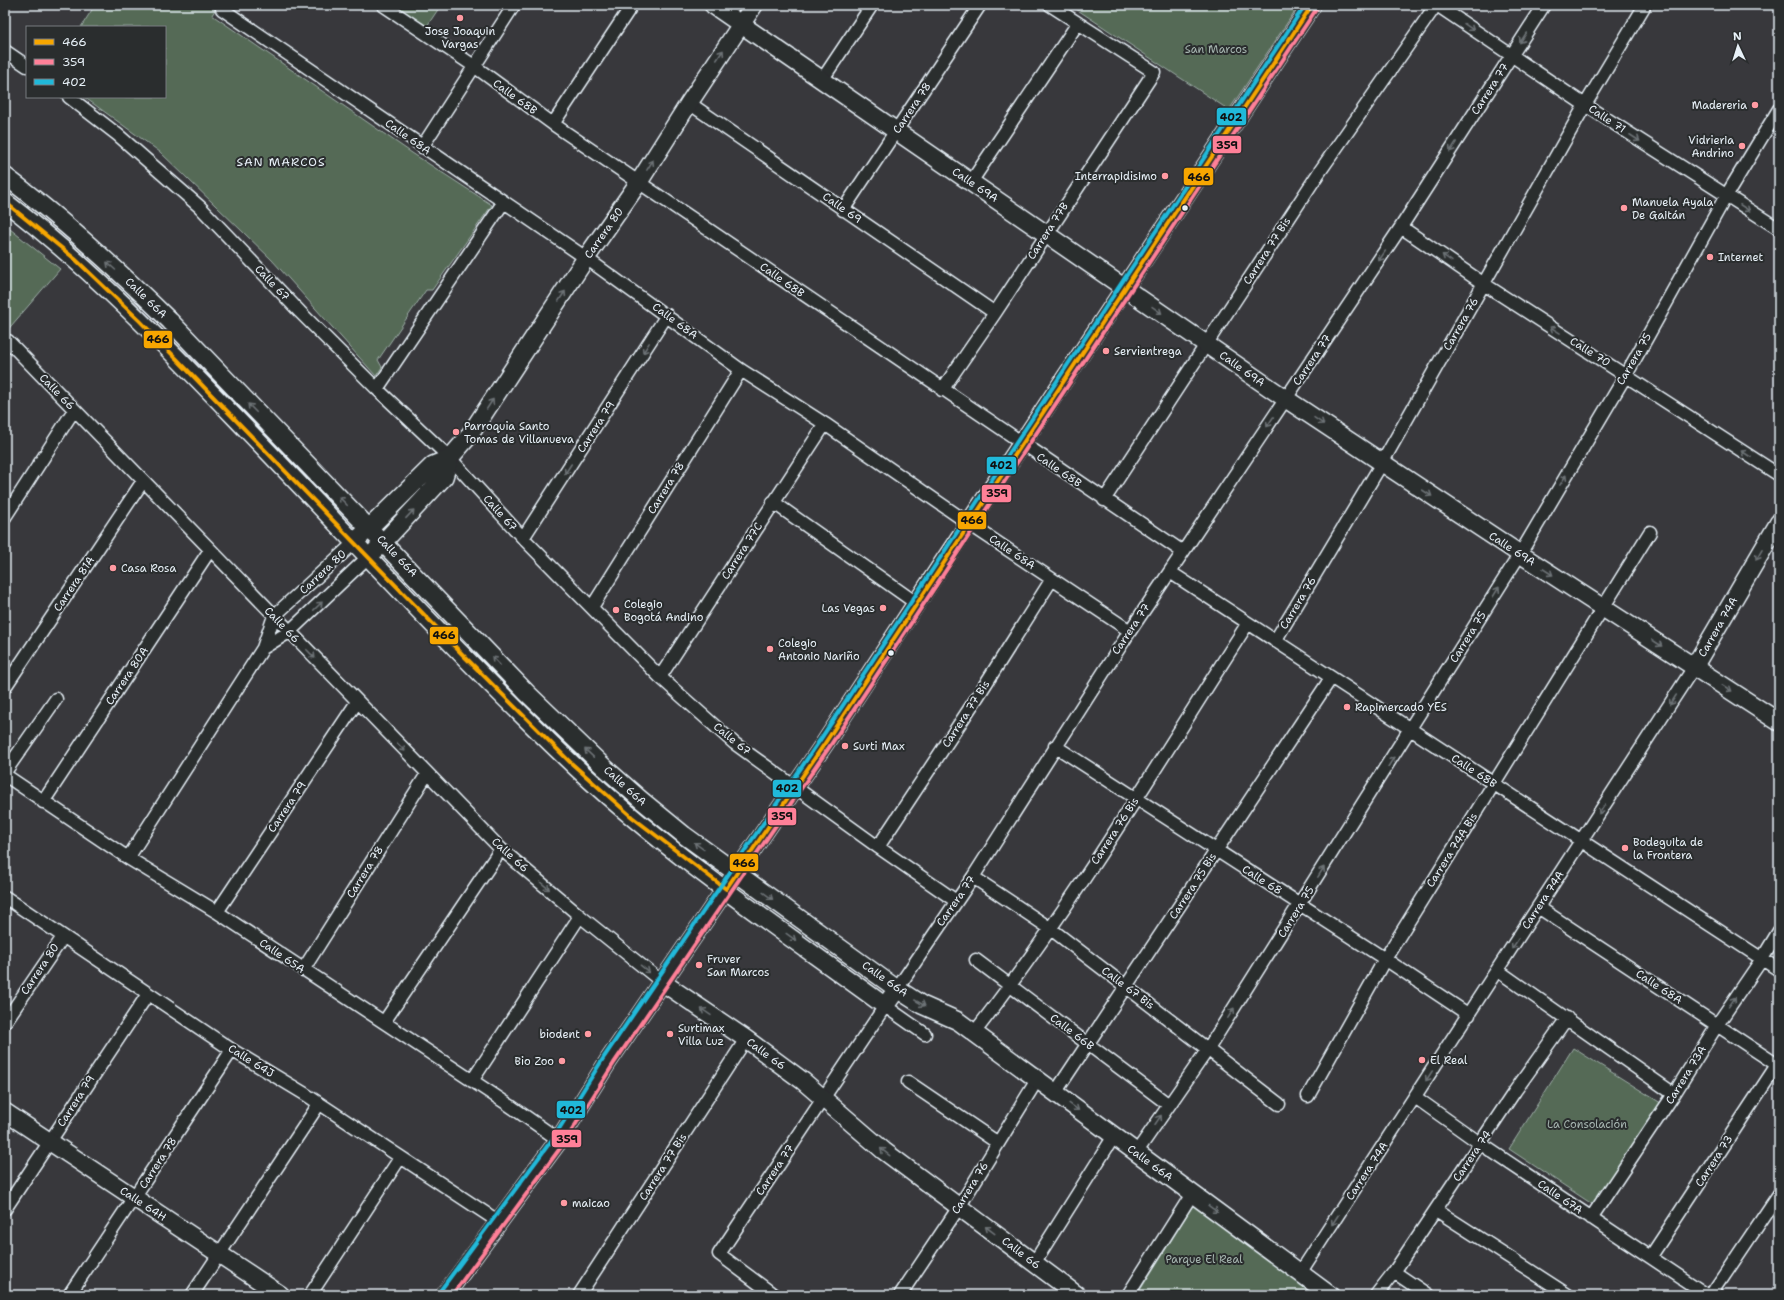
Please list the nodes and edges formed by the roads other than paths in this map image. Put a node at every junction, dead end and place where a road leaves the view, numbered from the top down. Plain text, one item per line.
1 (383, 5) edge
2 (514, 5) edge
3 (632, 5) edge
4 (713, 5) edge
5 (754, 5) edge
6 (872, 5) edge
7 (980, 5) edge
8 (1050, 5) edge
9 (1312, 5) edge
10 (1436, 5) edge
11 (1544, 5) edge
12 (1645, 5) edge
13 (223, 7) edge
14 (1078, 23) junction
15 (741, 24) junction
16 (5, 52) edge
17 (1511, 56) junction
18 (26, 65) edge
19 (474, 66) junction
20 (822, 80) junction
21 (70, 98) edge
22 (689, 102) junction
23 (1585, 105) junction
24 (1779, 108) edge
25 (553, 124) junction
26 (896, 131) junction
27 (422, 147) junction
28 (5, 176) edge
29 (639, 182) junction
30 (971, 182) junction
31 (1726, 196) junction
32 (5, 202) edge
33 (503, 202) junction
34 (843, 210) junction
35 (1401, 227) junction
36 (1779, 230) edge
37 (1046, 234) junction
38 (586, 258) junction
39 (1484, 284) junction
40 (1125, 288) junction
41 (995, 313) junction
42 (667, 315) junction
43 (6, 344) edge
44 (1206, 344) junction
45 (741, 370) junction
46 (1626, 375) junction
47 (377, 389) junction
48 (942, 390) junction
49 (1286, 399) junction
50 (74, 410) junction
51 (825, 424) junction
52 (1021, 444) junction
53 (450, 458) junction
54 (1382, 463) junction
55 (1779, 475) edge
56 (143, 481) junction
57 (1104, 500) junction
58 (774, 502) junction
59 (5, 517) edge
60 (1779, 522) edge
61 (969, 523) junction
62 (370, 529) junction
63 (1650, 532) dead end
64 (523, 538) junction
65 (355, 542) junction
66 (384, 543) junction
67 (210, 550) junction
68 (1183, 552) junction
69 (1520, 554) junction
70 (368, 557) junction
71 (1170, 572) junction
72 (1052, 579) junction
73 (916, 603) junction
74 (592, 607) junction
75 (1603, 608) junction
76 (274, 616) junction
77 (1248, 623) junction
78 (1130, 631) junction
79 (289, 632) junction
80 (1275, 641) junction
81 (263, 648) junction
82 (1694, 667) junction
83 (660, 677) junction
84 (1331, 678) junction
85 (5, 687) edge
86 (56, 699) dead end
87 (357, 702) junction
88 (1779, 722) edge
89 (1411, 730) junction
90 (1055, 746) junction
91 (5, 773) edge
92 (427, 774) junction
93 (1493, 784) junction
94 (795, 786) junction
95 (1135, 799) junction
96 (43, 802) junction
97 (1582, 840) junction
98 (878, 847) junction
99 (501, 849) junction
100 (1216, 851) junction
101 (128, 858) junction
102 (736, 874) junction
103 (973, 876) junction
104 (726, 889) junction
105 (5, 897) edge
106 (956, 901) junction
107 (1301, 904) junction
108 (1538, 907) junction
109 (217, 912) junction
110 (580, 916) junction
111 (1051, 929) junction
112 (1779, 931) edge
113 (62, 937) junction
114 (1385, 959) junction
115 (1762, 959) junction
116 (976, 960) dead end
117 (303, 970) junction
118 (1497, 970) junction
119 (1779, 970) edge
120 (662, 982) junction
121 (1011, 986) junction
122 (1126, 987) junction
123 (897, 989) junction
124 (148, 994) junction
125 (885, 1006) junction
126 (1469, 1015) junction
127 (1567, 1018) junction
128 (5, 1022) edge
129 (384, 1022) junction
130 (1717, 1025) junction
131 (925, 1034) dead end
132 (974, 1034) junction
133 (746, 1039) junction
134 (1088, 1044) junction
135 (232, 1050) junction
136 (1208, 1050) junction
137 (1778, 1066) edge
138 (1037, 1080) junction
139 (472, 1081) junction
140 (908, 1082) dead end
141 (1055, 1093) junction
142 (1674, 1094) junction
143 (1308, 1096) dead end
144 (1415, 1097) junction
145 (824, 1098) junction
146 (319, 1104) junction
147 (1279, 1104) dead end
148 (1168, 1105) junction
149 (5, 1112) edge
150 (1114, 1136) junction
151 (559, 1140) junction
152 (50, 1142) junction
153 (998, 1143) junction
154 (1481, 1144) junction
155 (1136, 1152) junction
156 (400, 1158) junction
157 (1192, 1194) junction
158 (1779, 1194) edge
159 (135, 1198) junction
160 (959, 1207) junction
161 (5, 1209) edge
162 (1436, 1210) junction
163 (1590, 1218) junction
164 (499, 1222) junction
165 (219, 1254) junction
166 (1651, 1256) junction
167 (1034, 1263) junction
168 (1394, 1272) junction
169 (1300, 1273) junction
170 (448, 1294) edge
171 (69, 1295) edge
172 (192, 1295) edge
173 (281, 1295) edge
174 (310, 1295) edge
175 (580, 1295) edge
176 (774, 1295) edge
177 (900, 1295) edge
178 (1077, 1295) edge
179 (1128, 1295) edge
180 (1330, 1295) edge
181 (1376, 1295) edge
182 (1428, 1295) edge
183 (1568, 1295) edge
184 (1707, 1295) edge
185 (1711, 1295) edge

1 - 19 street, Calle 68B
2 - 19 street
3 - 25 street
4 - 15 street, Calle 69A
5 - 15 street, Carrera 80
6 - 20 street
7 - 26 street, Carrera 78
8 - 14 street
9 - 40 street
10 -> 17 street, Calle 71
10 - 44 street, Carrera 77 Bis
11 -> 17 street, Carrera 77
12 - 23 street, Carrera 76
13 - 27 street, Calle 68A
14 - 30 street
14 - 37 street, Carrera 77B
15 - 20 street, Calle 69A
22 -> 15 street, Carrera 80
16 - 18 street
17 - 23 street, Calle 71
17 -> 35 street, Carrera 77
19 - 25 street, Calle 68B
19 - 27 street
20 - 26 street, Calle 69A
21 - 47 street, Calle 67
29 -> 22 street, Carrera 80
22 - 34 street, Calle 69
23 -> 31 street, Calle 71
23 - 39 street, Carrera 76
24 - 31 street, Carrera 75
25 - 29 street, Calle 68B
26 - 30 street, Calle 69A
26 - 34 street, Carrera 78
27 - 33 street, Calle 68A
62 -> 28 street, Calle 66A
29 - 38 street, Carrera 80
29 - 48 street, Calle 68B
30 - 37 street, Calle 69A
31 -> 36 street, Calle 71
31 - 46 street, Carrera 75
32 - 65 street, Calle 66A
33 - 38 street, Calle 68A
33 - 47 street
34 - 41 street, Calle 69
39 -> 35 street, Calle 70
35 -> 49 street, Carrera 77
37 - 40 street, Calle 69A
37 - 41 street, Carrera 77B
38 - 42 street, Calle 68A
53 -> 38 street, Carrera 80
46 -> 39 street, Calle 70
39 - 54 street, Carrera 76
40 -> 44 street, Calle 69A
40 - 52 street
41 - 48 street, Carrera 77B
42 - 45 street, Calle 68A
42 -> 64 street, Carrera 79
43 - 50 street, Calle 66
44 - 49 street, Calle 69A
44 - 57 street, Carrera 77 Bis
45 - 51 street, Calle 68A
45 - 74 street, Carrera 78
55 -> 46 street, Calle 70
69 -> 46 street, Carrera 75
47 - 53 street, Calle 67
48 - 52 street, Calle 68B
49 -> 54 street, Calle 69A
49 -> 68 street, Carrera 77
50 - 56 street, Calle 66
50 - 59 street
51 - 58 street, Carrera 77C
51 - 61 street, Calle 68A
52 - 57 street, Calle 68B
52 - 61 street
53 - 62 street, Carrera 80
53 - 64 street, Calle 67
66 -> 53 street, Carrera 80
54 -> 69 street, Calle 69A
54 - 80 street, Carrera 76
56 - 67 street, Calle 66
56 - 85 street, Carrera 81A
57 - 68 street, Calle 68B
58 - 73 street
58 - 83 street, Carrera 77C
60 -> 82 street, Carrera 74A
61 - 72 street, Calle 68A
61 - 73 street
62 - 65 street, Carrera 80
62 - 66 street, Calle 66A
63 - 75 street, Carrera 74A Bis
64 - 74 street, Calle 67
65 - 70 street, Calle 66A
65 - 76 street, Carrera 80
66 - 70 street, Carrera 80
102 -> 66 street, Calle 66A
67 - 76 street, Calle 66
67 - 96 street, Carrera 80A
68 - 71 street, Carrera 77
69 -> 75 street, Calle 69A
89 -> 69 street, Carrera 75
79 -> 70 street, Carrera 80
70 - 104 street, Calle 66A
71 - 77 street, Calle 68B
71 - 78 street, Carrera 77
72 - 78 street, Calle 68A
72 - 98 street, Carrera 77 Bis
73 - 94 street
74 - 83 street, Calle 67
75 -> 82 street, Calle 69A
75 - 93 street, Carrera 74A Bis
76 - 79 street, Calle 66
76 - 81 street, Carrera 80
77 - 80 street, Calle 68B
77 - 95 street, Carrera 76 Bis
78 - 90 street, Carrera 77
79 - 81 street, Carrera 80
79 -> 87 street, Calle 66
80 - 84 street, Calle 68B
81 - 101 street, Carrera 80
82 -> 88 street, Calle 69A
82 -> 97 street, Carrera 74A
83 - 94 street, Calle 67
84 - 89 street, Calle 68B
84 - 100 street, Carrera 75 Bis
86 - 91 street
87 -> 92 street, Calle 66
87 - 109 street, Carrera 79
89 - 93 street, Calle 68B
107 -> 89 street, Carrera 75
90 - 95 street, Calle 68
90 - 103 street, Carrera 77
91 - 96 street, Calle 65A
92 - 99 street, Calle 66
92 - 117 street, Carrera 78
93 - 97 street, Calle 68B
93 - 114 street, Carrera 74A Bis
94 - 98 street, Calle 67
94 - 102 street
95 - 100 street, Calle 68
95 - 111 street, Carrera 76 Bis
96 - 101 street, Calle 65A
97 - 108 street, Carrera 74A
97 - 115 street, Calle 68B
98 - 106 street, Calle 67
99 -> 110 street, Calle 66
99 - 129 street
100 - 107 street, Calle 68
100 - 122 street, Carrera 75 Bis
101 - 109 street, Calle 65A
102 - 104 street
102 -> 123 street, Calle 66A
103 - 106 street, Carrera 77
103 - 111 street, Calle 67 Bis
104 - 120 street
104 -> 125 street, Calle 66A
105 - 113 street, Calle 64J
106 - 123 street, Carrera 77
107 - 114 street, Calle 68
136 -> 107 street, Carrera 75
108 -> 118 street, Carrera 74A
108 - 130 street, Calle 68A
109 - 117 street, Calle 65A
110 -> 120 street, Calle 66
110 - 139 street
111 - 121 street, Carrera 76 Bis
111 - 122 street, Calle 67 Bis
112 - 115 street, Carrera 73A
113 - 124 street, Calle 64J
113 - 128 street, Carrera 80
114 - 126 street, Calle 68
114 - 143 street, Carrera 74A Bis
115 - 119 street, Calle 68B
130 -> 115 street, Carrera 73A
116 - 121 street, Calle 66B
117 - 129 street, Calle 65A
118 - 126 street, Carrera 74A
118 - 127 street
133 -> 120 street, Calle 66
120 - 151 street
121 - 132 street, Carrera 76 Bis
121 - 134 street, Calle 66B
122 - 134 street, Carrera 75 Bis
122 - 136 street, Calle 67 Bis
123 - 125 street, Carrera 77
123 -> 132 street, Calle 66A
124 - 135 street, Calle 64J
124 - 152 street, Carrera 79
125 - 131 street, Calle 66A
125 - 145 street, Carrera 77
126 -> 144 street, Carrera 74A
127 - 142 street
127 - 154 street, Carrera 74
129 - 139 street, Calle 65A
130 - 137 street, Calle 68A
130 - 142 street, Carrera 73A
132 - 138 street, Calle 66A
133 - 145 street, Calle 66
133 - 175 street, Carrera 77 Bis
134 - 141 street, Carrera 75 Bis
134 - 148 street, Calle 66B
135 - 146 street, Calle 64J
135 - 159 street, Carrera 78
136 - 147 street, Calle 67 Bis
136 - 148 street, Carrera 75
137 - 166 street, Carrera 73
138 - 141 street, Calle 66A
138 - 153 street, Carrera 76
139 - 151 street, Calle 65A
140 - 153 street
141 -> 150 street, Calle 66A
142 - 163 street, Carrera 73A
144 - 154 street, Calle 67A
144 -> 169 street, Carrera 74A
160 -> 145 street, Calle 66
145 - 176 street, Carrera 77
146 - 156 street, Calle 64J
146 - 165 street
155 -> 148 street, Carrera 75
149 - 152 street, Calle 64H
150 - 155 street, Calle 66A
150 - 167 street
151 - 164 street
152 - 159 street, Calle 64H
152 - 161 street, Carrera 79
153 - 160 street, Carrera 76
154 - 162 street, Carrera 74
154 - 163 street, Calle 67A
155 - 157 street, Calle 66A
156 - 164 street, Calle 64J
156 - 174 street
157 -> 169 street, Calle 66A
157 - 179 street
158 - 185 street
159 - 165 street, Calle 64H
159 - 171 street, Carrera 78
167 -> 160 street, Calle 66
160 - 177 street, Carrera 76
162 - 168 street, Carrera 74
162 - 183 street
163 - 166 street, Calle 67A
164 - 170 street
165 - 172 street
165 - 173 street, Calle 64H
166 - 184 street, Calle 67A
167 - 178 street, Calle 66
168 - 181 street, Carrera 74
168 - 182 street
169 - 180 street, Calle 66A

